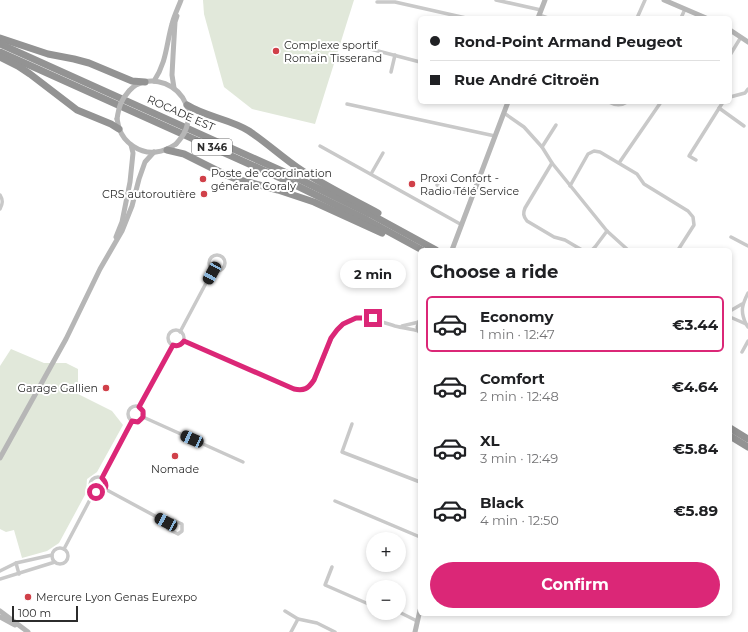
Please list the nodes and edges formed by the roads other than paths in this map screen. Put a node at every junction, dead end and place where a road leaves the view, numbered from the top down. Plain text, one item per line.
1 (496, 0) edge
2 (545, 0) edge
3 (645, 0) edge
4 (664, 0) edge
5 (181, 2) edge
6 (377, 2) dead end
7 (686, 9) junction
8 (540, 14) edge
9 (457, 16) edge
10 (639, 16) edge
11 (682, 16) edge
12 (702, 16) edge
13 (732, 31) edge
14 (741, 37) junction
15 (0, 38) edge
16 (748, 42) edge
17 (0, 44) edge
18 (359, 46) dead end
19 (0, 52) edge
20 (732, 52) edge
21 (395, 55) junction
22 (0, 57) edge
23 (418, 61) edge
24 (391, 72) dead end
25 (154, 81) junction
26 (145, 82) junction
27 (174, 88) junction
28 (748, 89) edge
29 (732, 97) edge
30 (347, 104) dead end
31 (507, 104) edge
32 (660, 104) edge
33 (722, 104) edge
34 (187, 105) junction
35 (719, 108) junction
36 (504, 113) junction
37 (556, 125) dead end
38 (744, 126) dead end
39 (119, 129) junction
40 (495, 136) junction
41 (131, 145) junction
42 (320, 146) dead end
43 (542, 147) junction
44 (167, 150) junction
45 (154, 152) junction
46 (383, 153) dead end
47 (696, 160) dead end
48 (552, 163) junction
49 (619, 163) junction
50 (370, 174) junction
51 (437, 185) dead end
52 (570, 186) junction
53 (474, 191) junction
54 (0, 195) edge
55 (0, 209) edge
56 (462, 224) junction
57 (607, 230) junction
58 (414, 237) junction
59 (730, 237) dead end
60 (113, 246) junction
61 (748, 246) edge
62 (419, 248) edge
63 (433, 248) edge
64 (453, 248) edge
65 (579, 248) edge
66 (594, 248) edge
67 (626, 248) edge
68 (679, 248) edge
69 (418, 249) edge
70 (213, 270) junction
71 (748, 293) edge
72 (742, 304) junction
73 (732, 310) edge
74 (732, 318) edge
75 (418, 322) edge
76 (747, 326) edge
77 (399, 327) junction
78 (180, 332) junction
79 (418, 332) edge
80 (184, 341) junction
81 (748, 341) edge
82 (173, 345) junction
83 (742, 352) dead end
84 (139, 407) junction
85 (143, 417) junction
86 (132, 421) junction
87 (352, 424) dead end
88 (732, 429) edge
89 (732, 437) edge
90 (748, 439) edge
91 (748, 447) edge
92 (0, 458) edge
93 (243, 462) dead end
94 (102, 478) junction
95 (418, 481) edge
96 (105, 489) junction
97 (94, 492) junction
98 (335, 501) dead end
99 (168, 523) junction
100 (418, 537) edge
101 (64, 549) junction
102 (52, 555) junction
103 (38, 558) junction
104 (55, 562) junction
105 (16, 563) junction
106 (41, 566) junction
107 (332, 567) dead end
108 (0, 571) edge
109 (19, 574) junction
110 (0, 579) edge
111 (366, 603) edge
112 (0, 611) edge
113 (285, 611) dead end
114 (406, 616) edge
115 (418, 616) edge
116 (0, 617) edge
117 (298, 619) junction
118 (417, 621) junction
119 (28, 632) edge
120 (291, 632) edge
121 (335, 632) edge
122 (415, 632) edge

1 - 8 street
2 - 8 main road
3 - 10 street
4 - 7 main road
5 - 25 main road
5 - 27 main road
6 - 9 street
7 - 11 street
7 - 12 main road
13 - 14 main road
14 - 16 main road
14 - 20 street
15 - 26 highway
17 - 58 highway, ROCADE EST / N 346
18 - 21 street
19 - 62 highway, ROCADE EST / N 346
21 - 23 street
21 - 24 street
22 - 39 highway
25 - 26 main road
25 - 27 main road
26 - 39 main road, bridge
27 - 34 main road
28 - 29 street
30 - 40 street
31 - 36 main road
32 - 49 street
33 - 35 street
34 - 44 main road, bridge
34 - 58 highway
35 - 38 street
35 - 47 street
36 - 40 main road
36 - 43 street
37 - 43 street
39 - 41 main road
40 - 53 main road
41 - 45 main road
41 - 60 main road
42 - 50 street
43 - 48 street
44 - 45 main road
44 - 69 highway
45 - 60 main road
46 - 50 street
48 - 52 street
48 - 65 street
49 - 52 street
49 - 68 street
50 - 56 street
51 - 53 street
52 - 57 street
53 - 56 main road
54 - 55 street
56 - 64 main road
57 - 66 street
57 - 67 street
58 - 63 highway, ROCADE EST / N 346
59 - 61 street
60 - 92 main road
70 - 70 street
70 - 78 street
71 - 72 street
72 - 73 street
72 - 76 street
74 - 76 street
75 - 77 street
77 - 79 street
77 - 80 street
78 - 80 street
78 - 82 street
80 - 82 street
81 - 83 street
82 - 84 street
84 - 85 street
84 - 86 street
85 - 86 street
85 - 93 street
86 - 94 street
87 - 95 street
88 - 90 highway
89 - 91 highway
94 - 96 street
94 - 97 street
96 - 97 street
96 - 99 street
97 - 101 street
98 - 100 street
99 - 99 street
101 - 102 street
101 - 104 street
102 - 103 street
102 - 104 street
103 - 105 street
103 - 106 street
104 - 106 street
105 - 108 street
105 - 109 street
106 - 109 street
107 - 111 street
109 - 110 street
112 - 119 main road
113 - 117 street
114 - 118 street
115 - 118 main road
116 - 119 main road
117 - 120 street
117 - 121 street
118 - 122 main road

